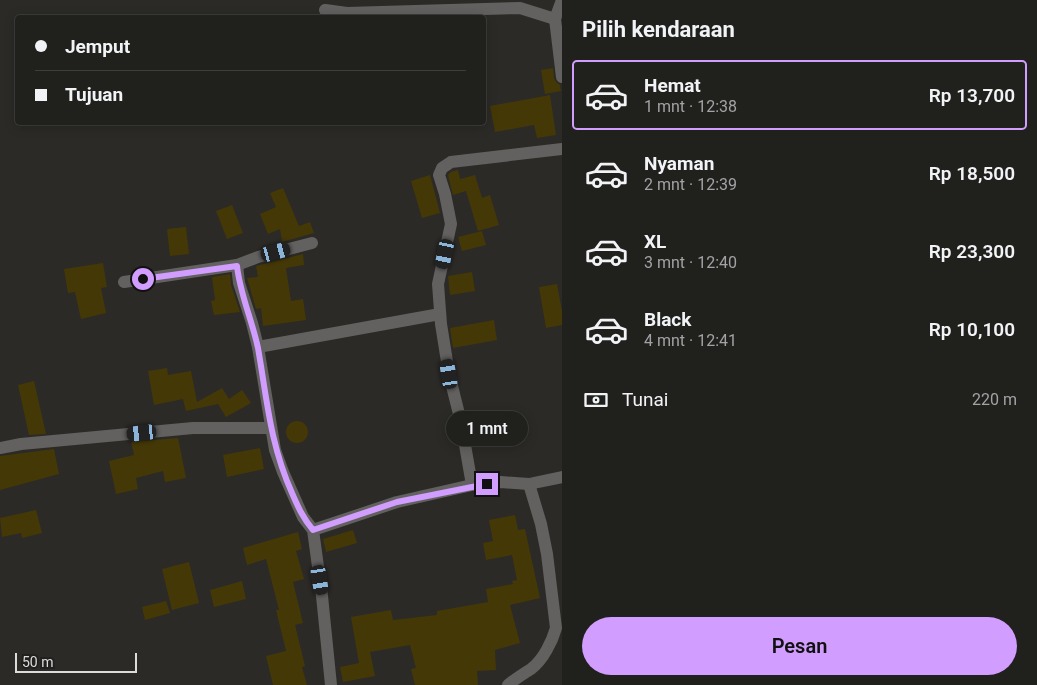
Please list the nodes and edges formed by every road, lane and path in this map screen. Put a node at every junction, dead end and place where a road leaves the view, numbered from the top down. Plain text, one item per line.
1 (562, 0) edge
2 (325, 10) dead end
3 (555, 19) junction
4 (562, 77) edge
5 (562, 149) edge
6 (312, 243) dead end
7 (237, 266) junction
8 (124, 282) dead end
9 (440, 314) junction
10 (258, 348) junction
11 (270, 428) junction
12 (0, 448) edge
13 (562, 477) edge
14 (529, 484) junction
15 (472, 485) junction
16 (313, 530) junction
17 (331, 685) edge
18 (508, 685) edge

1 - 3 street
2 - 3 street
3 - 4 street
5 - 9 street
6 - 7 street
7 - 8 street
7 - 10 street
9 - 10 street
9 - 15 street
10 - 11 street
11 - 12 street
11 - 16 street
13 - 14 street
14 - 15 street
14 - 18 street
15 - 16 street
16 - 17 street

